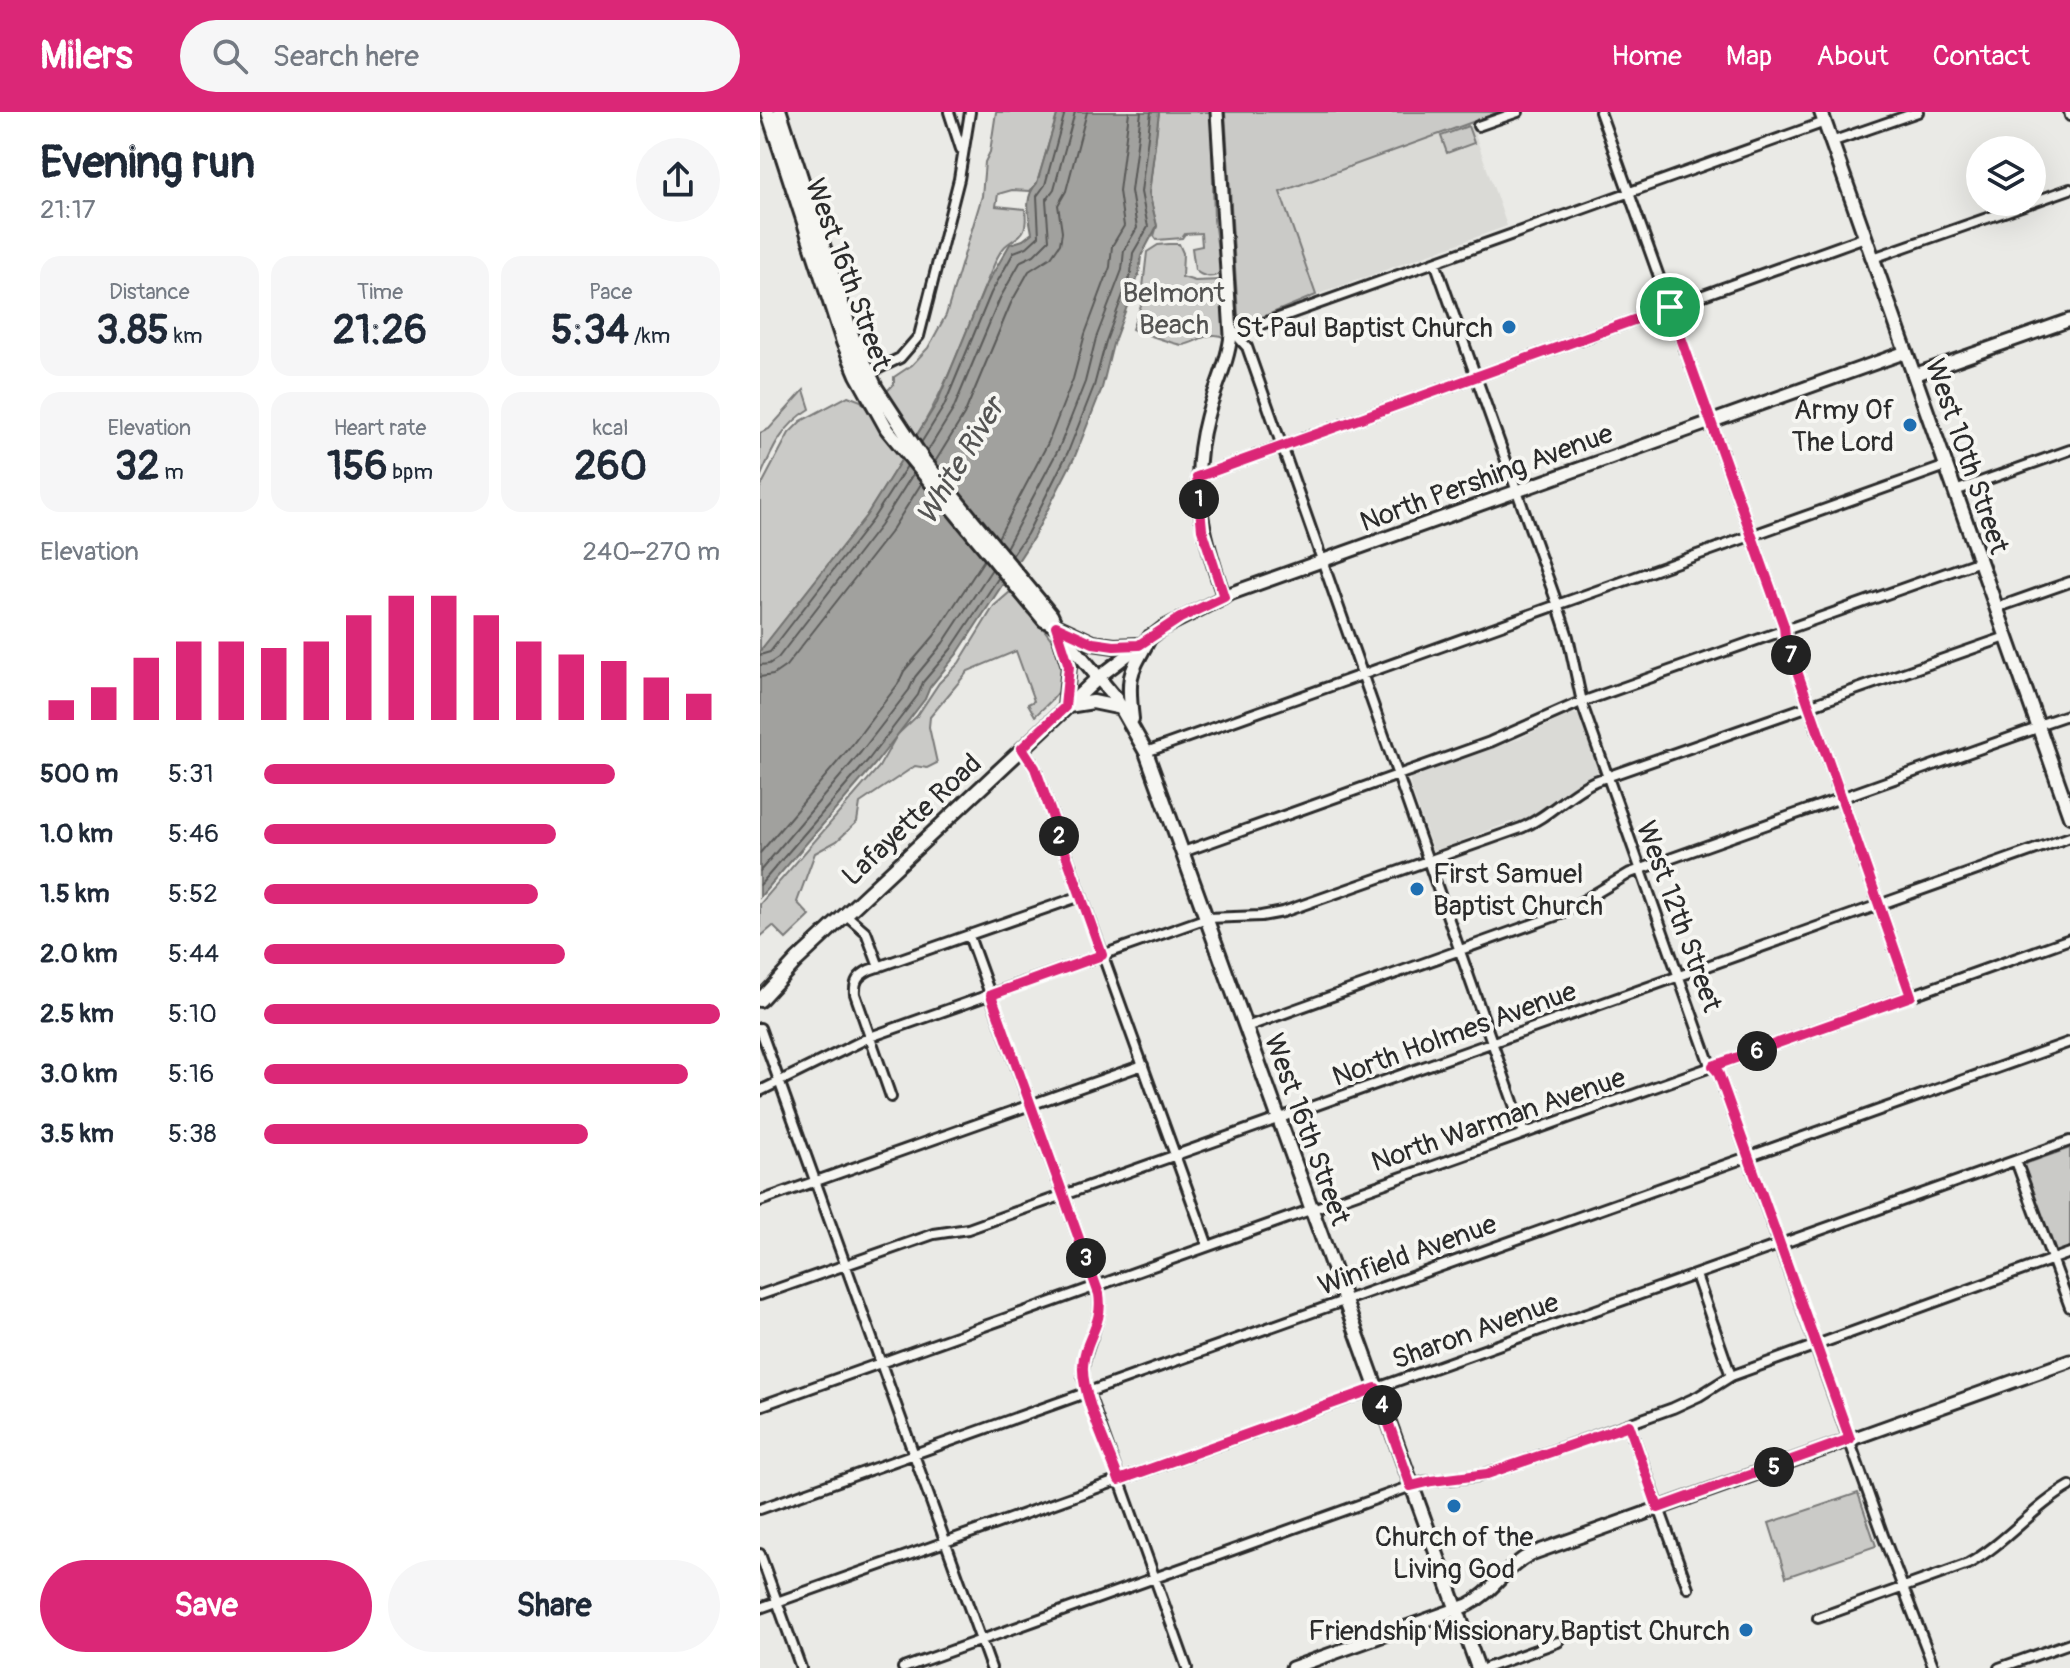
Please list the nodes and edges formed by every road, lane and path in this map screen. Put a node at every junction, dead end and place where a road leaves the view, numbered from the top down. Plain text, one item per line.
1 (768, 112) edge
2 (780, 112) edge
3 (949, 112) edge
4 (970, 112) edge
5 (1217, 112) edge
6 (1518, 112) edge
7 (1600, 112) edge
8 (1918, 112) edge
9 (1823, 117) edge
10 (1478, 126) dead end
11 (1831, 142) junction
12 (963, 154) junction
13 (2070, 189) edge
14 (1630, 192) junction
15 (1865, 237) junction
16 (1873, 258) junction
17 (1435, 262) junction
18 (1670, 307) junction
19 (2070, 320) edge
20 (1231, 335) junction
21 (1906, 352) junction
22 (869, 373) junction
23 (1914, 375) junction
24 (1476, 377) junction
25 (1711, 421) junction
26 (892, 426) junction
27 (1281, 447) junction
28 (2070, 450) edge
29 (1946, 466) junction
30 (1197, 477) junction
31 (1517, 491) junction
32 (1955, 491) junction
33 (1752, 536) junction
34 (1322, 561) junction
35 (1980, 561) junction
36 (2070, 582) edge
37 (1224, 597) junction
38 (1558, 606) junction
39 (1996, 608) junction
40 (1056, 626) junction
41 (1784, 631) junction
42 (2006, 637) junction
43 (1145, 641) junction
44 (1362, 676) junction
45 (1099, 677) junction
46 (1582, 702) junction
47 (1065, 707) junction
48 (1809, 707) junction
49 (1122, 708) junction
50 (2070, 714) edge
51 (1133, 726) junction
52 (2038, 726) junction
53 (1022, 748) junction
54 (1146, 752) junction
55 (1398, 775) junction
56 (1607, 777) junction
57 (1841, 798) junction
58 (2070, 816) edge
59 (2070, 837) edge
60 (1183, 852) junction
61 (1428, 860) junction
62 (1640, 869) junction
63 (1081, 896) junction
64 (1879, 905) junction
65 (845, 914) junction
66 (1207, 918) junction
67 (969, 936) junction
68 (2070, 939) edge
69 (1460, 950) junction
70 (1102, 955) junction
71 (879, 967) junction
72 (1678, 977) junction
73 (991, 995) junction
74 (1911, 996) junction
75 (760, 1000) edge
76 (1246, 1027) junction
77 (760, 1028) edge
78 (870, 1037) junction
79 (2070, 1042) edge
80 (1492, 1043) junction
81 (1143, 1065) junction
82 (1713, 1066) junction
83 (780, 1081) junction
84 (760, 1091) edge
85 (891, 1097) dead end
86 (1031, 1105) junction
87 (1279, 1118) junction
88 (1524, 1133) junction
89 (2070, 1141) edge
90 (1175, 1156) junction
91 (1748, 1156) junction
92 (2016, 1161) junction
93 (815, 1181) junction
94 (1064, 1196) junction
95 (760, 1201) edge
96 (1311, 1209) junction
97 (1780, 1245) junction
98 (1208, 1246) junction
99 (2070, 1253) edge
100 (2053, 1259) junction
101 (845, 1265) junction
102 (1696, 1275) junction
103 (1096, 1286) junction
104 (760, 1295) edge
105 (1345, 1300) junction
106 (2070, 1307) edge
107 (1817, 1345) junction
108 (2070, 1361) edge
109 (881, 1362) junction
110 (1731, 1376) junction
111 (1376, 1388) junction
112 (1088, 1392) junction
113 (760, 1406) edge
114 (1629, 1425) junction
115 (1850, 1439) junction
116 (914, 1454) junction
117 (1119, 1480) junction
118 (1411, 1486) junction
119 (2070, 1486) edge
120 (1658, 1508) junction
121 (760, 1509) edge
122 (946, 1542) junction
123 (760, 1554) edge
124 (1154, 1578) junction
125 (1904, 1587) junction
126 (1688, 1588) dead end
127 (777, 1602) junction
128 (760, 1608) edge
129 (1457, 1610) junction
130 (1818, 1618) dead end
131 (981, 1640) junction
132 (1558, 1642) dead end
133 (2070, 1643) edge
134 (801, 1668) edge
135 (903, 1668) edge
136 (991, 1668) edge
137 (1187, 1668) edge
138 (1292, 1668) edge
139 (1478, 1668) edge
140 (1486, 1668) edge
141 (1934, 1668) edge
142 (1999, 1668) edge

1 - 26 main road, West 16th Street
2 - 22 main road, West 16th Street
3 - 12 street
4 - 12 street
5 - 20 main road
6 - 10 street
7 - 14 street
8 - 11 street
9 - 11 main road, West 10th Street
9 - 14 street
11 - 15 main road, West 10th Street
12 - 22 street
13 - 16 street
14 - 17 street
14 - 18 street
15 - 16 main road, West 10th Street
15 - 18 street
16 - 21 main road, West 10th Street
17 - 20 street
17 - 24 street, West 12th Street
18 - 24 street
18 - 25 street
19 - 23 main road
20 - 27 street
20 - 30 main road
21 - 23 main road, West 10th Street
21 - 25 main road, North Pershing Avenue
22 - 26 main road, West 16th Street
23 - 29 main road, West 10th Street
24 - 27 street
24 - 31 street, West 12th Street
25 - 31 main road, North Pershing Avenue
25 - 33 street
26 - 40 main road, West 16th Street
27 - 30 street
27 - 34 street
28 - 32 street
29 - 32 main road, West 10th Street
29 - 33 street
30 - 37 main road
31 - 34 main road, North Pershing Avenue
31 - 38 street, West 12th Street
32 - 35 main road, West 10th Street
33 - 38 street
33 - 41 street
34 - 37 main road, North Pershing Avenue
34 - 44 street
35 - 39 main road, West 10th Street
35 - 41 street
36 - 39 street
37 - 43 main road, North Pershing Avenue
38 - 44 street
38 - 46 street, West 12th Street
39 - 42 main road, West 10th Street
40 - 43 main road
40 - 45 main road, West 16th Street
40 - 47 main road
41 - 46 street
41 - 48 street
42 - 48 street
42 - 52 main road, West 10th Street
43 - 45 main road, North Pershing Avenue
43 - 51 main road
44 - 54 street
44 - 55 street
45 - 47 main road, Lafayette Road
45 - 49 main road, West 16th Street
46 - 55 street
46 - 56 street, West 12th Street
47 - 49 main road
47 - 53 main road, Lafayette Road
48 - 56 street
48 - 57 street
49 - 51 main road, West 16th Street
50 - 52 street
51 - 54 main road, West 16th Street
52 - 57 street
52 - 58 main road, West 10th Street
53 - 63 street
53 - 65 main road, Lafayette Road
54 - 60 main road, West 16th Street
55 - 60 street
55 - 61 street
56 - 61 street
56 - 62 street, West 12th Street
57 - 62 street
57 - 64 street
59 - 64 street, North Holmes Avenue
60 - 66 main road, West 16th Street
61 - 66 street
61 - 69 street
62 - 69 street
62 - 72 street, West 12th Street
63 - 67 street
63 - 70 street
64 - 72 street, North Holmes Avenue
64 - 74 street
65 - 71 street
65 - 75 main road, Lafayette Road
66 - 70 street
66 - 76 main road, West 16th Street
67 - 71 street
67 - 73 street
68 - 74 street, North Warman Avenue
69 - 76 street
69 - 80 street
70 - 73 street
70 - 81 street
71 - 78 street
72 - 80 street, North Holmes Avenue
72 - 82 street, West 12th Street
73 - 78 street
73 - 86 street
74 - 82 street, North Warman Avenue
76 - 87 main road, West 16th Street
77 - 83 street
78 - 83 street
78 - 85 street
79 - 91 street, Winfield Avenue
80 - 87 street, North Holmes Avenue
80 - 88 street
81 - 86 street
81 - 90 street
82 - 88 street, North Warman Avenue
82 - 91 street, West 12th Street
83 - 84 street
83 - 93 street
86 - 93 street
86 - 94 street
87 - 90 street, North Holmes Avenue
87 - 96 main road, West 16th Street
88 - 96 street, North Warman Avenue
89 - 92 street, Sharon Avenue
90 - 94 street, North Holmes Avenue
90 - 98 street
91 - 97 street, West 12th Street
91 - 105 street, Winfield Avenue
92 - 97 street, Sharon Avenue
92 - 100 street
93 - 95 street
93 - 101 street
94 - 101 street, North Holmes Avenue
94 - 103 street
96 - 98 street, North Warman Avenue
96 - 105 main road, West 16th Street
97 - 102 street, Sharon Avenue
97 - 107 street, West 12th Street
98 - 103 street, North Warman Avenue
99 - 100 street
100 - 106 street
100 - 107 street
101 - 104 street, North Holmes Avenue
101 - 109 street
102 - 110 street
102 - 111 street, Sharon Avenue
103 - 109 street, North Warman Avenue
103 - 112 street
105 - 111 main road, West 16th Street
105 - 112 street, Winfield Avenue
107 - 110 street
107 - 115 street, West 12th Street
108 - 115 main road
109 - 113 street, North Warman Avenue
109 - 116 street
110 - 114 street
111 - 117 street, Sharon Avenue
111 - 118 main road, West 16th Street
112 - 116 street, Winfield Avenue
112 - 117 street
114 - 118 street
114 - 120 street
115 - 120 main road
115 - 125 street, West 12th Street
116 - 121 street, Winfield Avenue
116 - 122 street
117 - 122 street, Sharon Avenue
117 - 124 street
118 - 124 street
118 - 129 main road, West 16th Street
119 - 125 street
120 - 126 street
120 - 129 main road
122 - 127 street, Sharon Avenue
122 - 131 street
123 - 127 street
124 - 131 street
124 - 137 street
125 - 130 street
125 - 141 street, West 12th Street
127 - 128 street, Sharon Avenue
127 - 134 street
129 - 138 main road
129 - 139 main road, West 16th Street
131 - 135 street
131 - 136 street
132 - 140 street
133 - 142 street

